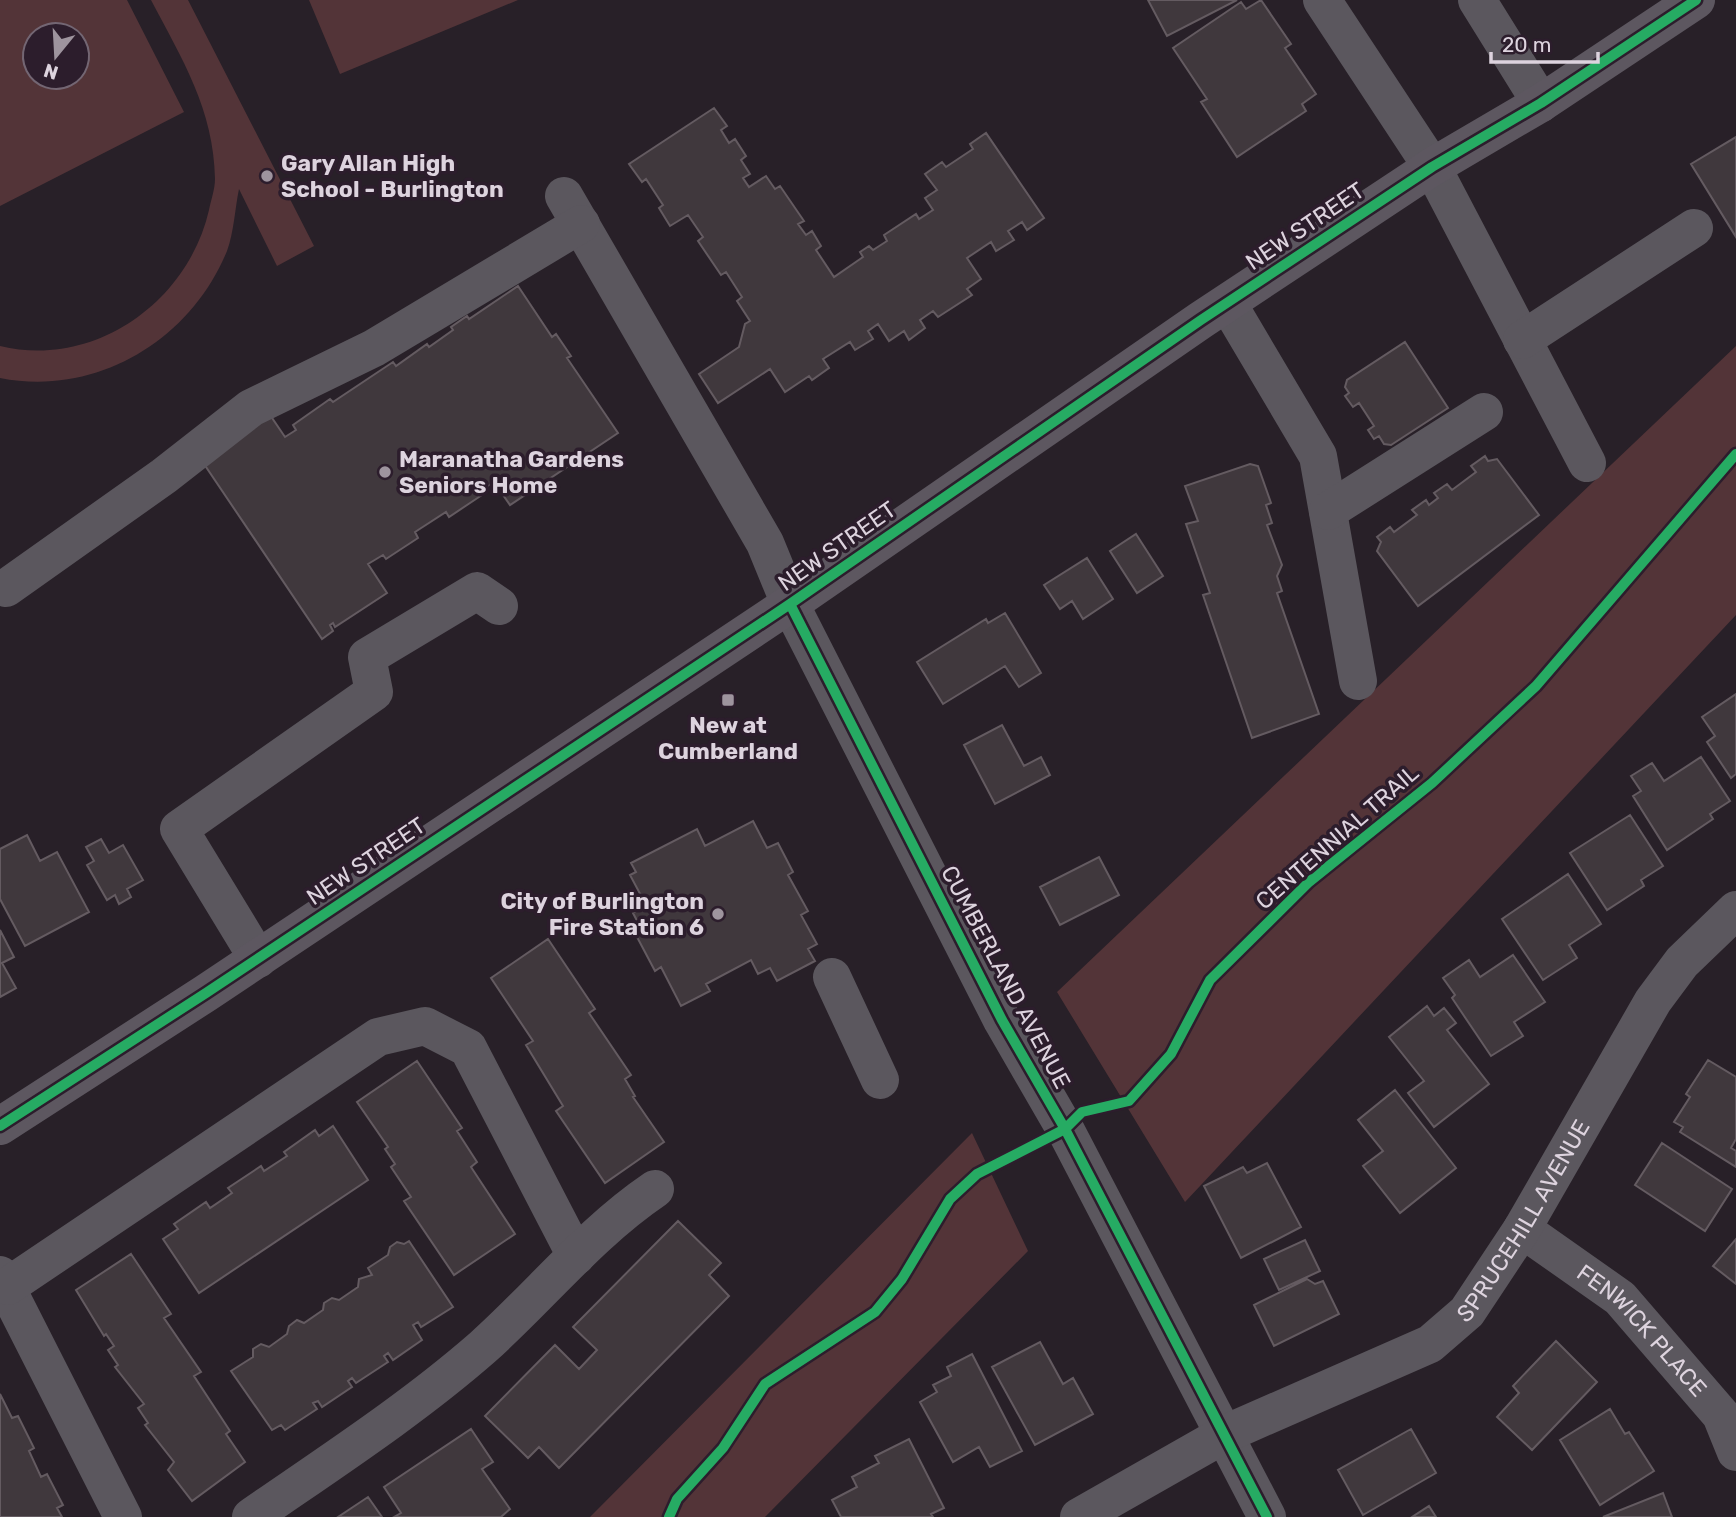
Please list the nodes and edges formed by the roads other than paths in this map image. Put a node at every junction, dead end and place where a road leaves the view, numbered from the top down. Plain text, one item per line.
1 (1322, 0) edge
2 (1478, 0) edge
3 (1696, 0) edge
4 (1541, 103) junction
5 (1432, 167) junction
6 (1694, 228) dead end
7 (1228, 304) junction
8 (1522, 340) junction
9 (1483, 412) dead end
10 (1587, 463) dead end
11 (1328, 511) junction
12 (6, 587) dead end
13 (790, 604) junction
14 (499, 606) dead end
15 (1358, 681) dead end
16 (1736, 910) edge
17 (258, 959) junction
18 (832, 977) dead end
19 (880, 1080) dead end
20 (0, 1126) edge
21 (655, 1189) dead end
22 (1522, 1229) junction
23 (576, 1256) junction
24 (4, 1281) edge
25 (1225, 1434) junction
26 (1736, 1452) edge
27 (123, 1517) edge
28 (251, 1517) edge
29 (1079, 1517) edge
30 (1267, 1517) edge

1 - 5 street
2 - 4 street
3 - 4 main road, NEW STREET
4 - 5 main road, NEW STREET
5 - 7 main road, NEW STREET
5 - 8 street
6 - 8 street
7 - 11 street
7 - 13 main road, NEW STREET
8 - 10 street
9 - 11 street
11 - 15 street
12 - 13 street, CUMBERLAND AVENUE
13 - 17 main road, NEW STREET
13 - 25 street, CUMBERLAND AVENUE
14 - 17 street
16 - 22 street, SPRUCEHILL AVENUE
17 - 20 main road, NEW STREET
18 - 19 street
21 - 23 street
22 - 25 street, SPRUCEHILL AVENUE
22 - 26 street, FENWICK PLACE
23 - 24 street
23 - 28 street
24 - 27 street
25 - 29 street, SPRUCEHILL AVENUE
25 - 30 street, CUMBERLAND AVENUE

